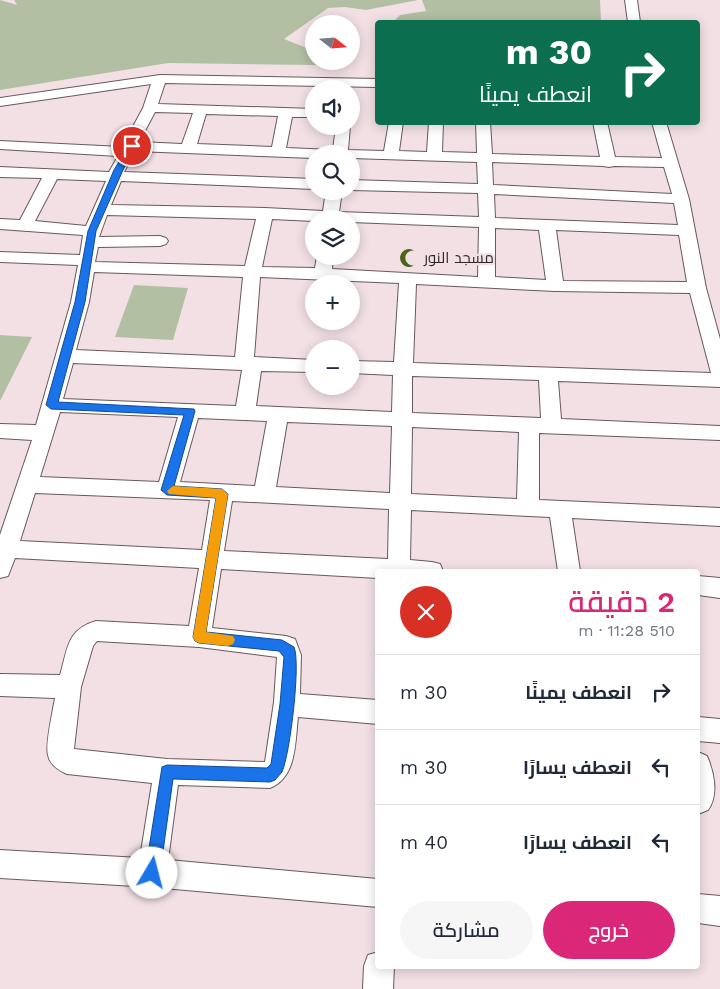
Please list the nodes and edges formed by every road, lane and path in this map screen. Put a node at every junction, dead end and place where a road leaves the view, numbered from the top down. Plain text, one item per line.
1 (631, 0) edge
2 (634, 20) edge
3 (160, 79) junction
4 (375, 83) edge
5 (305, 84) edge
6 (360, 85) edge
7 (0, 102) edge
8 (150, 108) junction
9 (201, 109) junction
10 (286, 112) junction
11 (305, 113) edge
12 (396, 125) edge
13 (436, 125) edge
14 (483, 125) edge
15 (601, 125) edge
16 (660, 125) edge
17 (6, 146) edge
18 (130, 149) junction
19 (188, 149) junction
20 (233, 151) junction
21 (278, 152) junction
22 (305, 153) edge
23 (360, 154) edge
24 (391, 155) junction
25 (434, 157) junction
26 (486, 159) junction
27 (572, 161) junction
28 (609, 162) junction
29 (670, 163) junction
30 (0, 166) edge
31 (0, 172) edge
32 (51, 175) junction
33 (115, 178) junction
34 (225, 181) junction
35 (305, 184) edge
36 (360, 185) edge
37 (486, 189) junction
38 (578, 193) junction
39 (681, 199) junction
40 (101, 210) junction
41 (167, 211) junction
42 (216, 212) junction
43 (266, 213) junction
44 (305, 216) edge
45 (360, 219) edge
46 (487, 223) junction
47 (0, 224) edge
48 (25, 225) junction
49 (547, 226) junction
50 (587, 227) junction
51 (686, 230) junction
52 (91, 237) junction
53 (160, 242) junction
54 (0, 257) edge
55 (87, 264) junction
56 (324, 265) edge
57 (154, 270) junction
58 (252, 272) junction
59 (323, 274) junction
60 (408, 278) junction
61 (486, 282) junction
62 (555, 286) junction
63 (697, 288) junction
64 (64, 356) junction
65 (248, 365) junction
66 (305, 366) edge
67 (360, 367) edge
68 (404, 368) junction
69 (720, 372) edge
70 (548, 375) junction
71 (720, 380) edge
72 (51, 405) junction
73 (190, 411) junction
74 (245, 413) junction
75 (278, 416) junction
76 (403, 421) junction
77 (529, 425) junction
78 (552, 427) junction
79 (0, 431) edge
80 (44, 433) junction
81 (720, 433) edge
82 (27, 485) junction
83 (167, 490) junction
84 (222, 494) junction
85 (264, 496) junction
86 (400, 502) junction
87 (528, 508) junction
88 (560, 510) junction
89 (720, 517) edge
90 (4, 559) edge
91 (212, 560) junction
92 (380, 569) edge
93 (399, 569) edge
94 (570, 569) edge
95 (700, 586) edge
96 (720, 588) edge
97 (199, 637) junction
98 (0, 686) edge
99 (69, 687) junction
100 (287, 704) junction
101 (375, 712) edge
102 (700, 729) edge
103 (720, 731) edge
104 (167, 772) junction
105 (700, 783) edge
106 (700, 798) edge
107 (0, 864) edge
108 (152, 873) junction
109 (375, 893) edge
110 (700, 909) edge
111 (720, 911) edge
112 (378, 969) edge
113 (378, 989) edge

1 - 2 street
3 - 5 street
3 - 7 street
3 - 8 street
4 - 6 street
8 - 9 street
8 - 18 street
9 - 10 street
9 - 19 street
10 - 11 street
10 - 21 street
12 - 24 street
13 - 25 street
14 - 26 street
15 - 28 street
16 - 29 street
17 - 18 street
17 - 30 street
18 - 19 street
18 - 33 street
19 - 20 street
20 - 21 street
20 - 34 street
21 - 22 street
23 - 24 street
24 - 25 street
25 - 26 street
26 - 27 street
26 - 37 street
27 - 28 street
27 - 38 street
28 - 29 street
29 - 39 street
31 - 32 street
32 - 33 street
32 - 48 street
33 - 34 street
33 - 40 street
34 - 35 street
34 - 42 street
36 - 37 street
37 - 38 street
37 - 46 street
38 - 39 street
38 - 50 street
39 - 51 street
40 - 41 street
40 - 52 street
41 - 42 street
41 - 53 street
42 - 43 street
43 - 44 street
43 - 58 street
45 - 46 street
46 - 49 street
46 - 61 street
47 - 48 street
48 - 52 street
49 - 50 street
49 - 62 street
50 - 51 street
51 - 63 street
52 - 53 street
52 - 55 street
53 - 57 street
54 - 55 street
55 - 57 street
55 - 64 street
56 - 59 street
57 - 58 street
58 - 59 street
58 - 65 street
59 - 60 street
60 - 61 street
60 - 68 street
61 - 62 street
62 - 63 street
63 - 69 street
64 - 65 street
64 - 72 street
65 - 66 street
65 - 74 street
67 - 68 street
68 - 70 street
68 - 76 street
70 - 71 street
70 - 78 street
72 - 73 street
72 - 80 street
73 - 74 street
73 - 83 street
74 - 75 street
75 - 76 street
75 - 85 street
76 - 77 street
76 - 86 street
77 - 78 street
77 - 87 street
78 - 81 street
79 - 80 street
80 - 82 street
82 - 83 street
82 - 90 street
83 - 84 street
84 - 85 street
84 - 91 street
85 - 86 street
86 - 87 street
86 - 93 street
87 - 88 street
88 - 89 street
88 - 94 street
90 - 91 street
91 - 92 street
91 - 97 street
95 - 96 street
97 - 99 street
97 - 100 street
98 - 99 street
99 - 104 street
100 - 101 street
100 - 104 street
102 - 103 street
104 - 108 street
105 - 106 street
107 - 108 street
108 - 109 street
110 - 111 street
112 - 113 street

